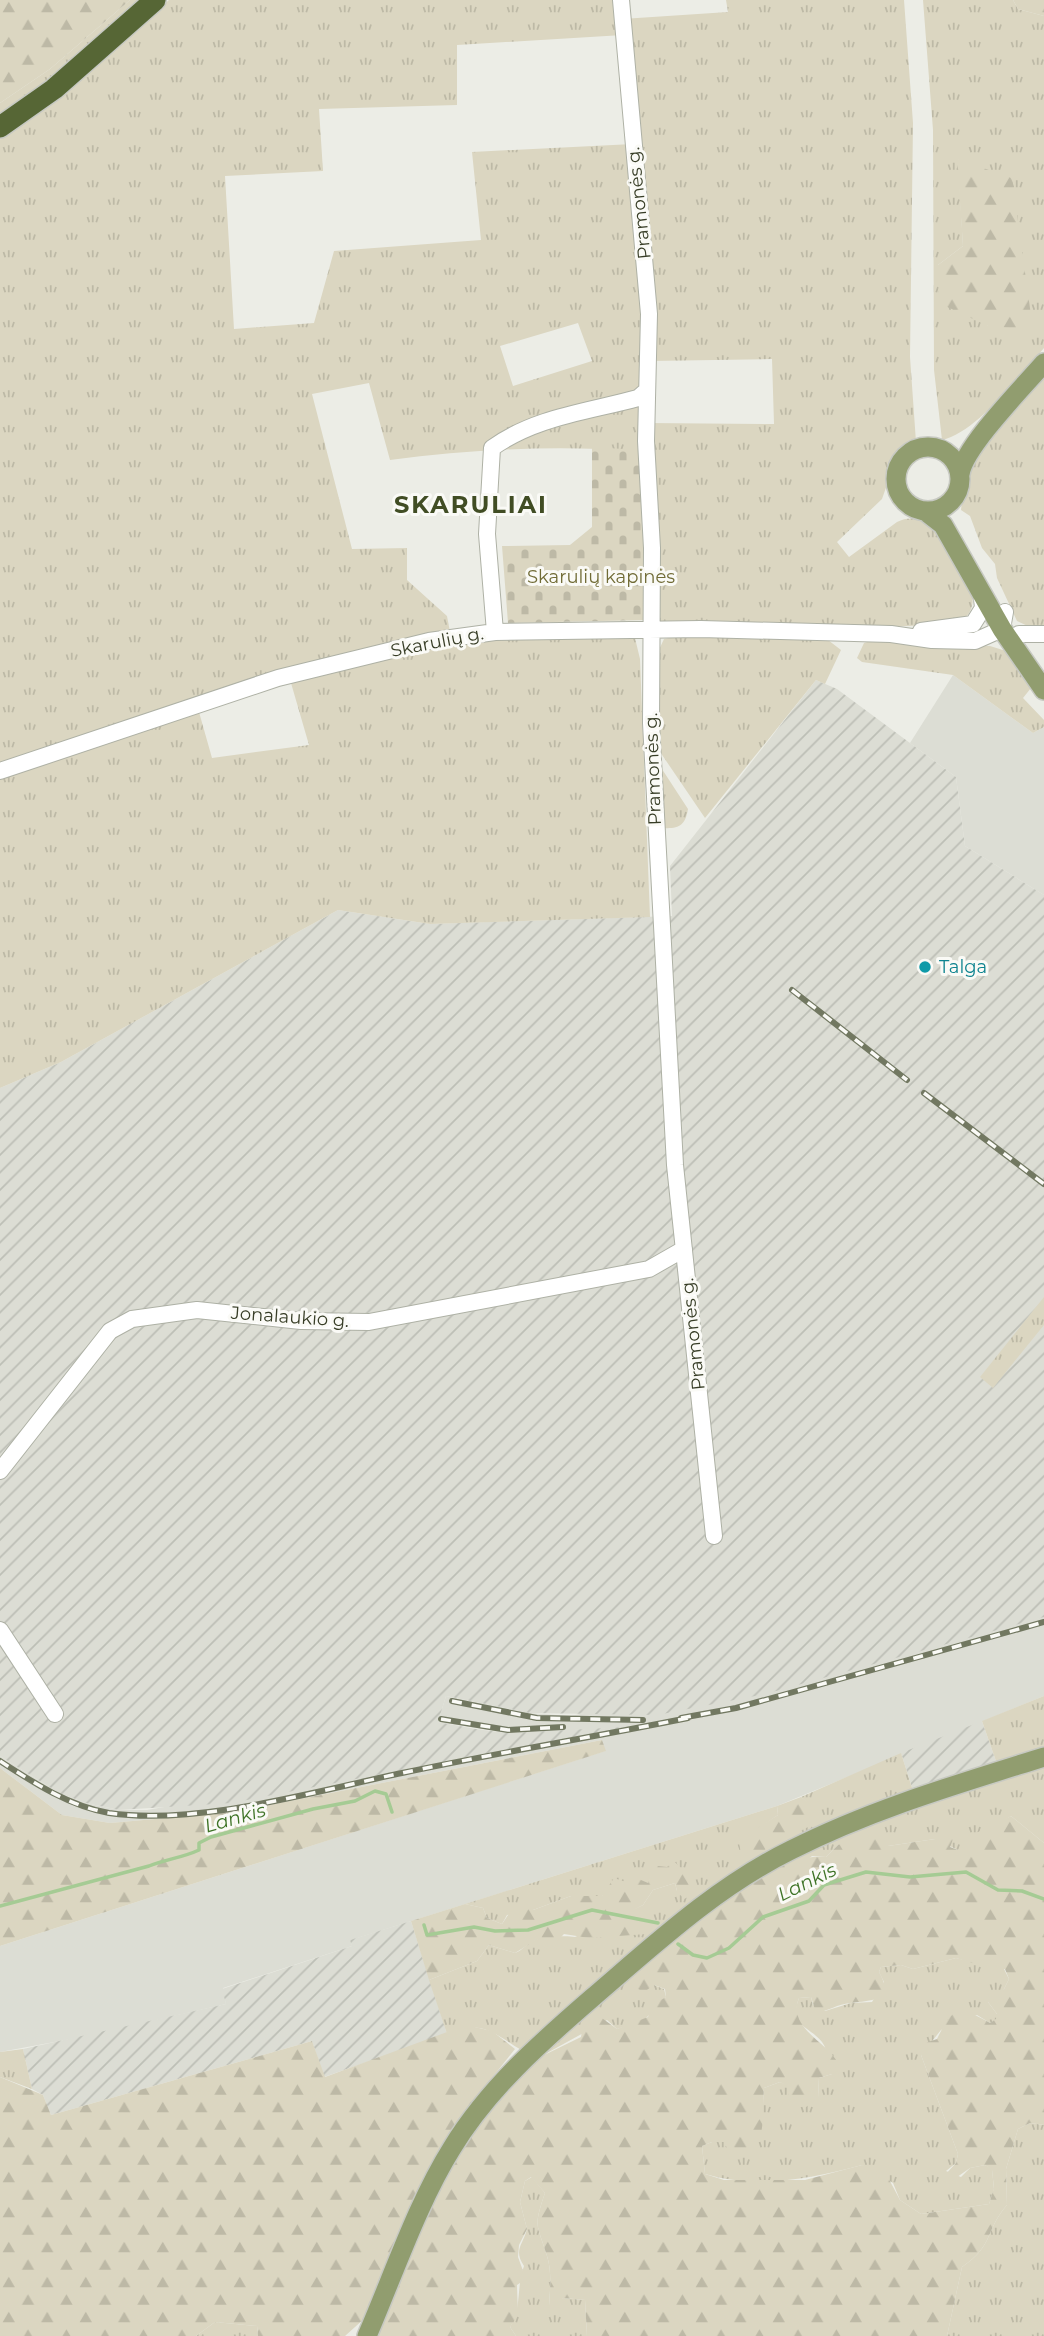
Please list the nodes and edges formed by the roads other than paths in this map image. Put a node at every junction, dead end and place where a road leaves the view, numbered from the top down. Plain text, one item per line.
1 (155, 0) edge
2 (621, 0) edge
3 (0, 127) edge
4 (1044, 363) edge
5 (646, 391) junction
6 (1005, 406) junction
7 (937, 448) junction
8 (960, 474) junction
9 (954, 499) junction
10 (925, 511) junction
11 (982, 598) junction
12 (1009, 625) junction
13 (653, 628) junction
14 (495, 632) junction
15 (1044, 634) edge
16 (891, 635) junction
17 (1044, 672) edge
18 (1044, 690) edge
19 (0, 771) edge
20 (684, 1249) junction
21 (0, 1471) edge
22 (714, 1536) dead end
23 (0, 1630) edge
24 (55, 1714) dead end
25 (1044, 1757) edge
26 (367, 2336) edge

1 - 3 highway
2 - 5 street, Pramonės g.
4 - 6 main road
5 - 13 street, Pramonės g.
5 - 14 street
6 - 7 main road
6 - 8 main road
7 - 8 main road
7 - 10 main road
8 - 9 main road
9 - 10 main road
9 - 12 main road
10 - 11 main road
11 - 12 main road
11 - 16 street, Skarulių g.
12 - 15 street
12 - 16 street, Skarulių g.
12 - 17 main road
12 - 18 main road
13 - 14 street, Skarulių g.
13 - 16 street, Skarulių g.
13 - 20 street, Pramonės g.
14 - 19 street, Skarulių g.
20 - 21 street, Jonalaukio g.
20 - 22 street, Pramonės g.
23 - 24 street
25 - 26 main road

